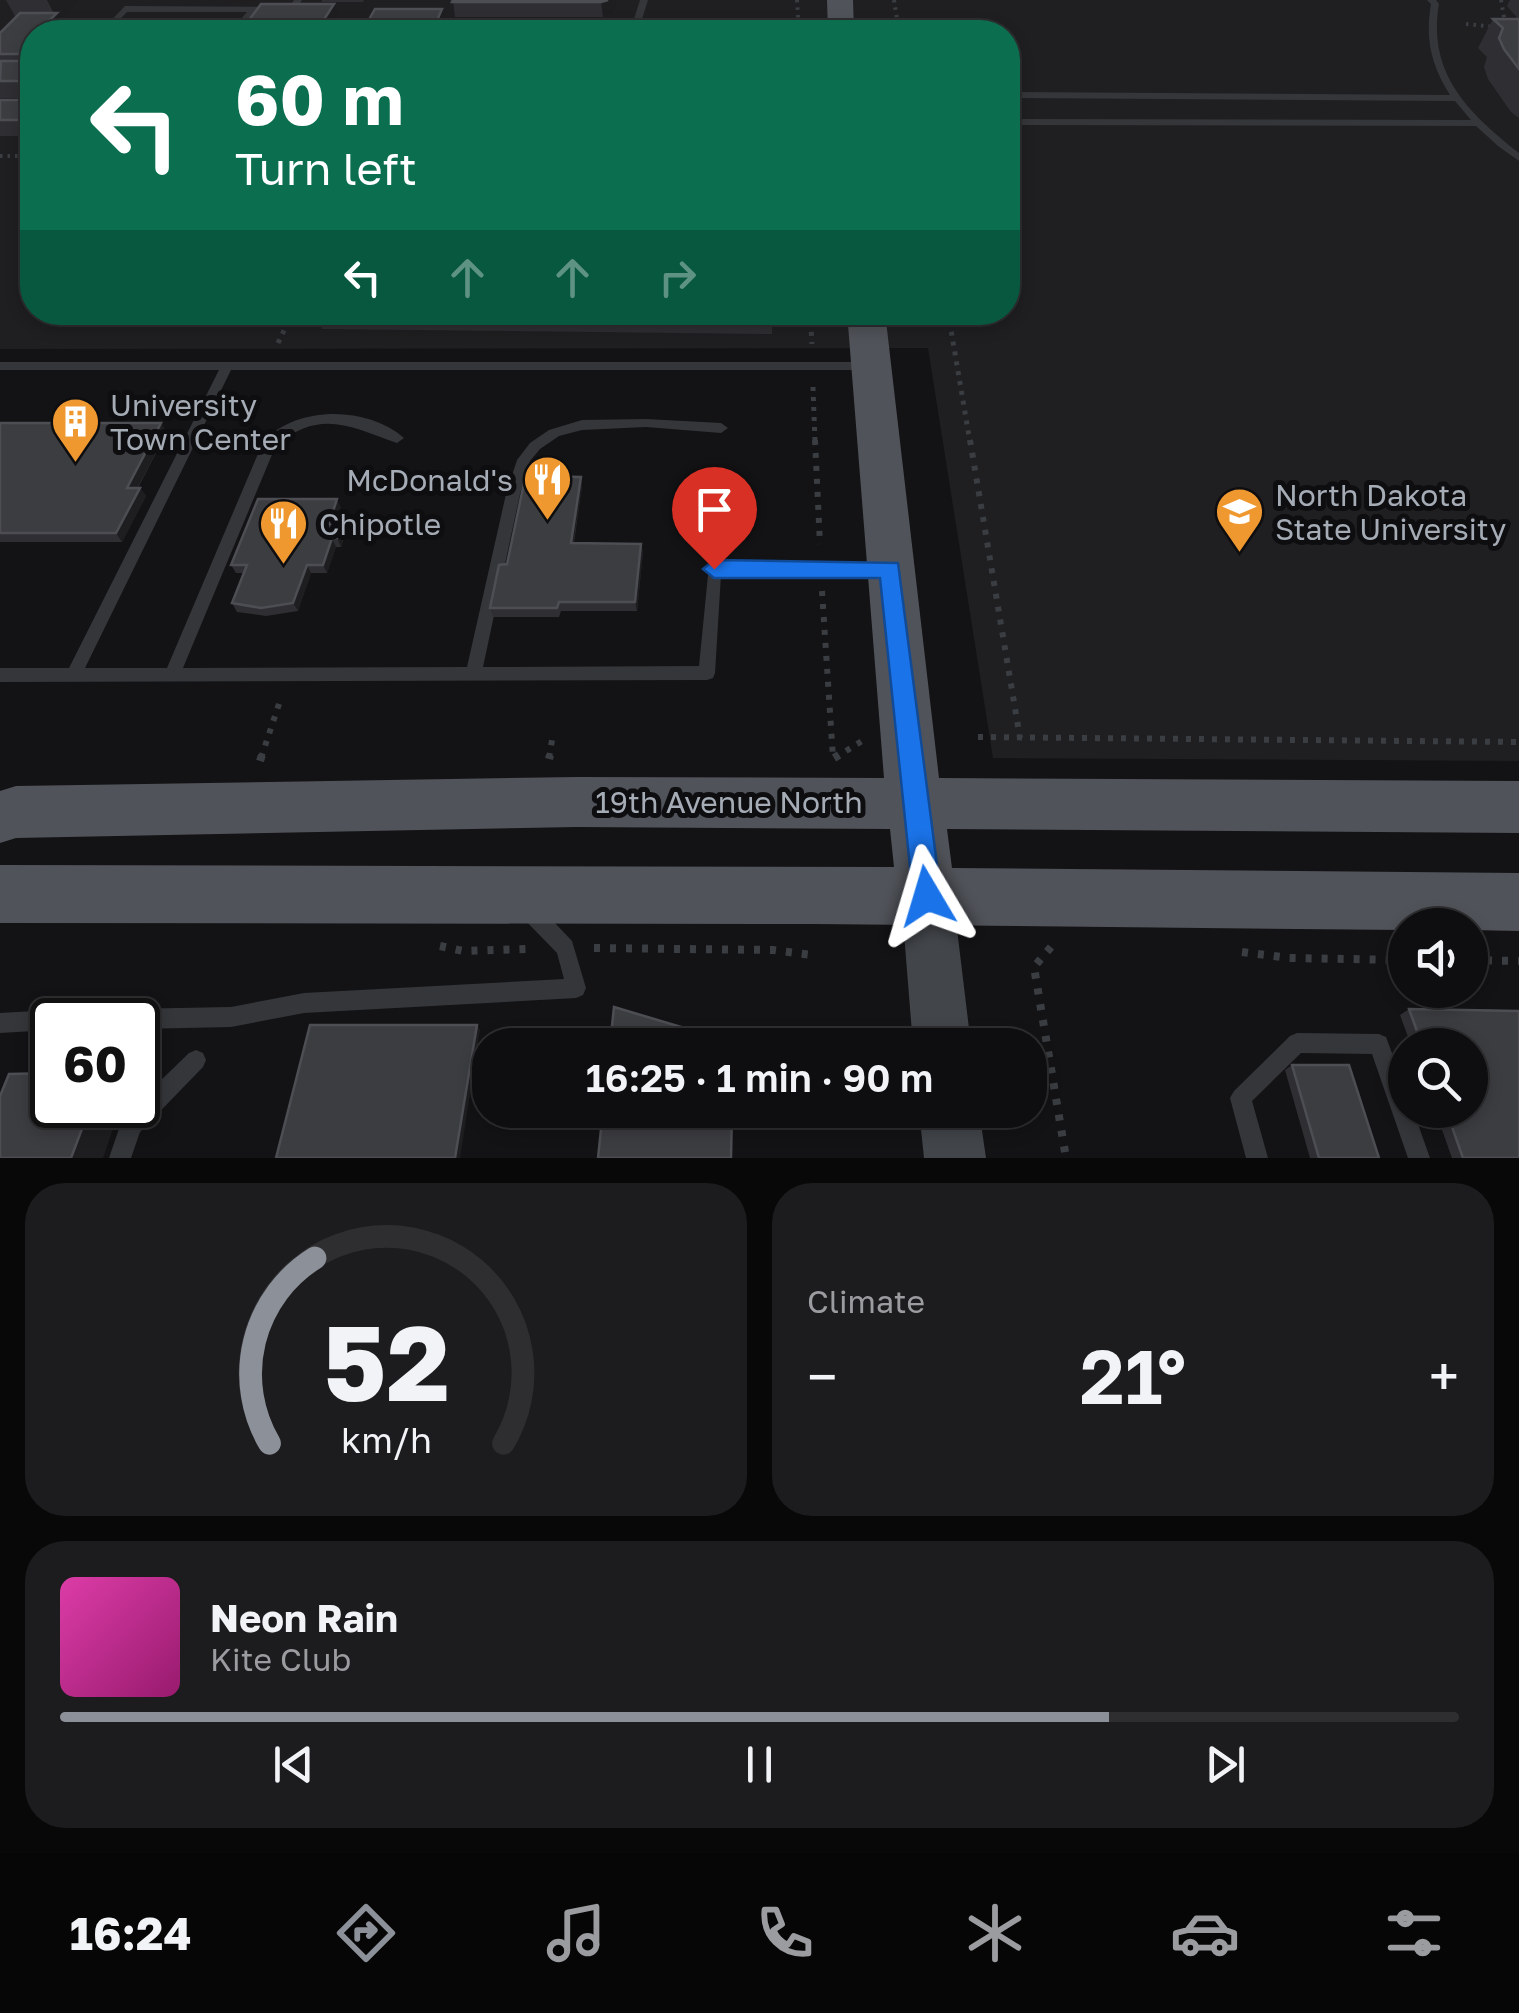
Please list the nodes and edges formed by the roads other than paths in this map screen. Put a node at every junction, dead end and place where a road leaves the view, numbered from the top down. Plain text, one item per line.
1 (298, 0) edge
2 (1432, 0) edge
3 (253, 10) junction
4 (115, 20) edge
5 (244, 20) edge
6 (1020, 95) edge
7 (1456, 98) junction
8 (1020, 122) edge
9 (1478, 122) junction
10 (1519, 158) edge
11 (867, 325) edge
12 (0, 366) edge
13 (228, 366) junction
14 (871, 366) junction
15 (722, 428) dead end
16 (396, 438) dead end
17 (890, 569) junction
18 (474, 673) junction
19 (172, 674) junction
20 (0, 675) edge
21 (74, 675) junction
22 (916, 802) junction
23 (1519, 807) edge
24 (0, 817) edge
25 (0, 894) edge
26 (514, 896) junction
27 (927, 896) junction
28 (1519, 902) edge
29 (160, 1018) edge
30 (30, 1021) edge
31 (0, 1023) edge
32 (940, 1028) edge
33 (196, 1060) dead end
34 (952, 1128) edge
35 (120, 1158) edge
36 (955, 1158) edge
37 (1257, 1158) edge
38 (1419, 1158) edge

1 - 3 lane
2 - 7 lane
3 - 4 lane
3 - 5 lane
6 - 7 lane
7 - 9 lane
8 - 9 lane
9 - 10 lane
11 - 14 main road
12 - 13 lane
13 - 14 lane
13 - 21 lane
14 - 17 main road
15 - 18 lane
16 - 19 lane
17 - 18 lane
17 - 22 main road
18 - 19 lane
19 - 21 lane
20 - 21 lane
22 - 23 main road, 19th Avenue North
22 - 24 main road, 19th Avenue North
22 - 27 main road
25 - 26 main road
26 - 27 main road
26 - 29 lane
27 - 28 main road
27 - 32 main road
30 - 31 lane
33 - 35 lane
34 - 36 main road
37 - 38 lane

